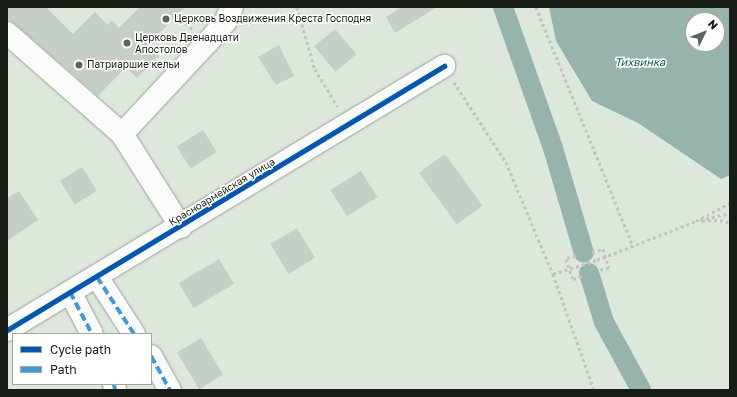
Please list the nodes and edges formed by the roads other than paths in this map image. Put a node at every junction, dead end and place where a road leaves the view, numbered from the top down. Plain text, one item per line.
1 (232, 7) edge
2 (7, 33) edge
3 (444, 66) dead end
4 (122, 134) junction
5 (181, 227) junction
6 (97, 277) junction
7 (70, 292) junction
8 (7, 330) edge
9 (91, 333) edge
10 (133, 333) edge
11 (152, 358) edge
12 (170, 390) edge

1 - 4 street
2 - 4 street
3 - 5 street, Красноармейская улица
4 - 5 street
5 - 6 street, Красноармейская улица
6 - 7 street, Красноармейская улица
6 - 10 street
7 - 8 street, Красноармейская улица
7 - 9 street
11 - 12 street

